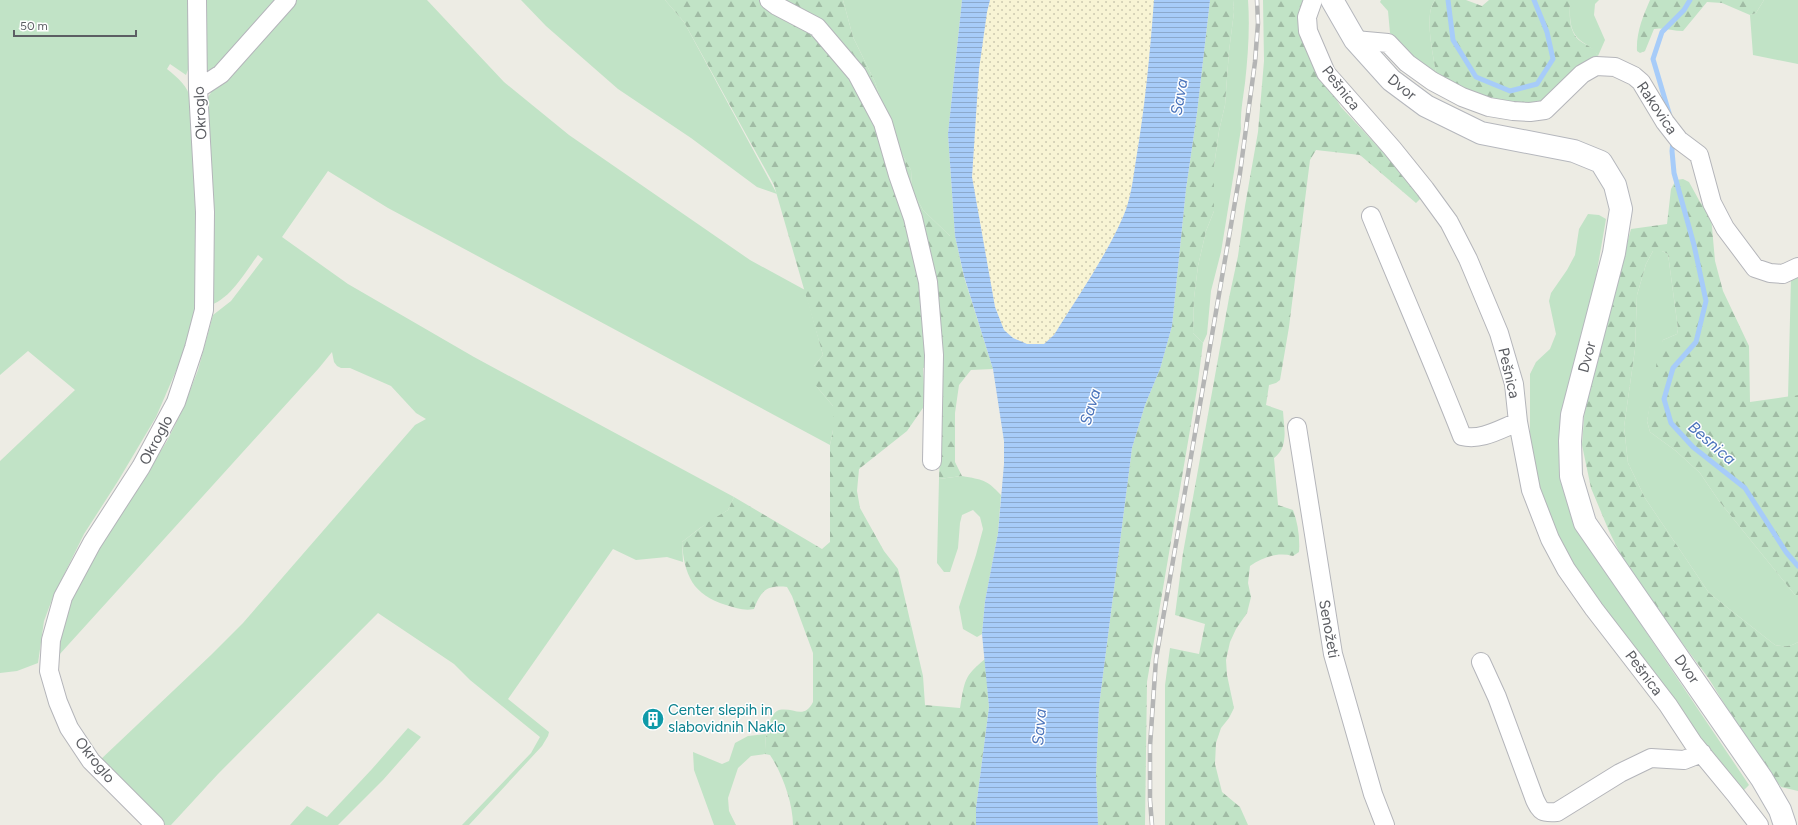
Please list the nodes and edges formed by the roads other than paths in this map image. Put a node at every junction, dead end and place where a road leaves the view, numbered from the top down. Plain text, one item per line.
1 (197, 0) edge
2 (287, 0) edge
3 (770, 0) edge
4 (1313, 0) edge
5 (1332, 0) edge
6 (1355, 40) junction
7 (198, 89) junction
8 (1371, 216) dead end
9 (1798, 267) edge
10 (1518, 422) junction
11 (1297, 427) dead end
12 (932, 461) dead end
13 (1481, 662) dead end
14 (1702, 753) junction
15 (155, 825) edge
16 (1385, 825) edge
17 (1759, 825) edge
18 (1785, 825) edge

1 - 7 street, Okroglo
2 - 7 street
3 - 12 street
4 - 10 street, Pešnica
5 - 6 street, Dvor
6 - 9 street, Rakovica
6 - 18 street, Dvor
7 - 15 street, Okroglo
8 - 10 street
10 - 14 street, Pešnica
11 - 16 street, Senožeti
13 - 14 street
14 - 17 street, Pešnica

